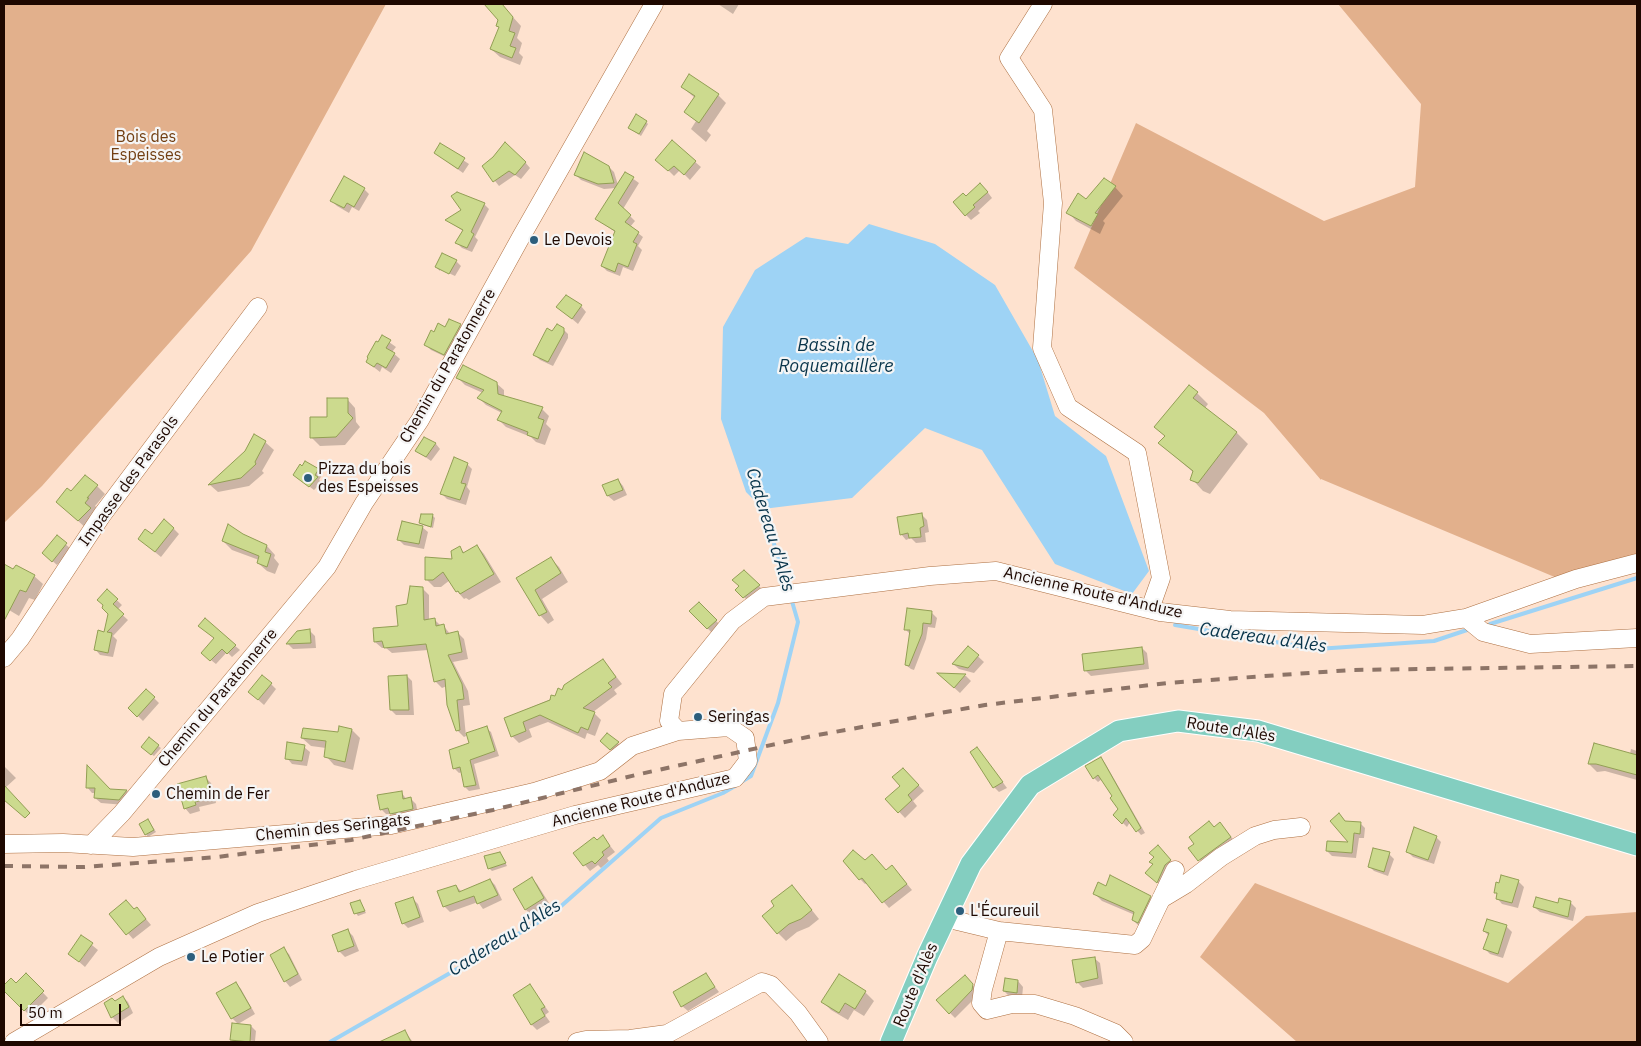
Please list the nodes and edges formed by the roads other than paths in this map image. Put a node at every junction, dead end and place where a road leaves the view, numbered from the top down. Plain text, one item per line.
1 (654, 4) edge
2 (1043, 4) edge
3 (258, 307) dead end
4 (1637, 563) edge
5 (1150, 609) junction
6 (1466, 618) junction
7 (1637, 638) edge
8 (4, 658) edge
9 (678, 731) junction
10 (1300, 827) dead end
11 (4, 844) edge
12 (91, 845) junction
13 (1637, 845) edge
14 (1175, 870) dead end
15 (1161, 899) junction
16 (946, 918) junction
17 (999, 931) junction
18 (14, 1042) edge
19 (578, 1042) edge
20 (819, 1042) edge
21 (891, 1042) edge
22 (1124, 1042) edge

1 - 12 street, Chemin du Paratonnerre
2 - 5 street
3 - 8 street, Impasse des Parasols
4 - 6 street, Ancienne Route d'Anduze
5 - 6 street, Ancienne Route d'Anduze
5 - 9 street, Ancienne Route d'Anduze
6 - 7 street
9 - 12 street, Chemin des Seringats
9 - 18 street, Ancienne Route d'Anduze
10 - 15 street
11 - 12 street
13 - 16 main road, Route d'Alès
14 - 15 street
15 - 17 street
16 - 17 street
16 - 21 main road, Route d'Alès
17 - 22 street
19 - 20 street

